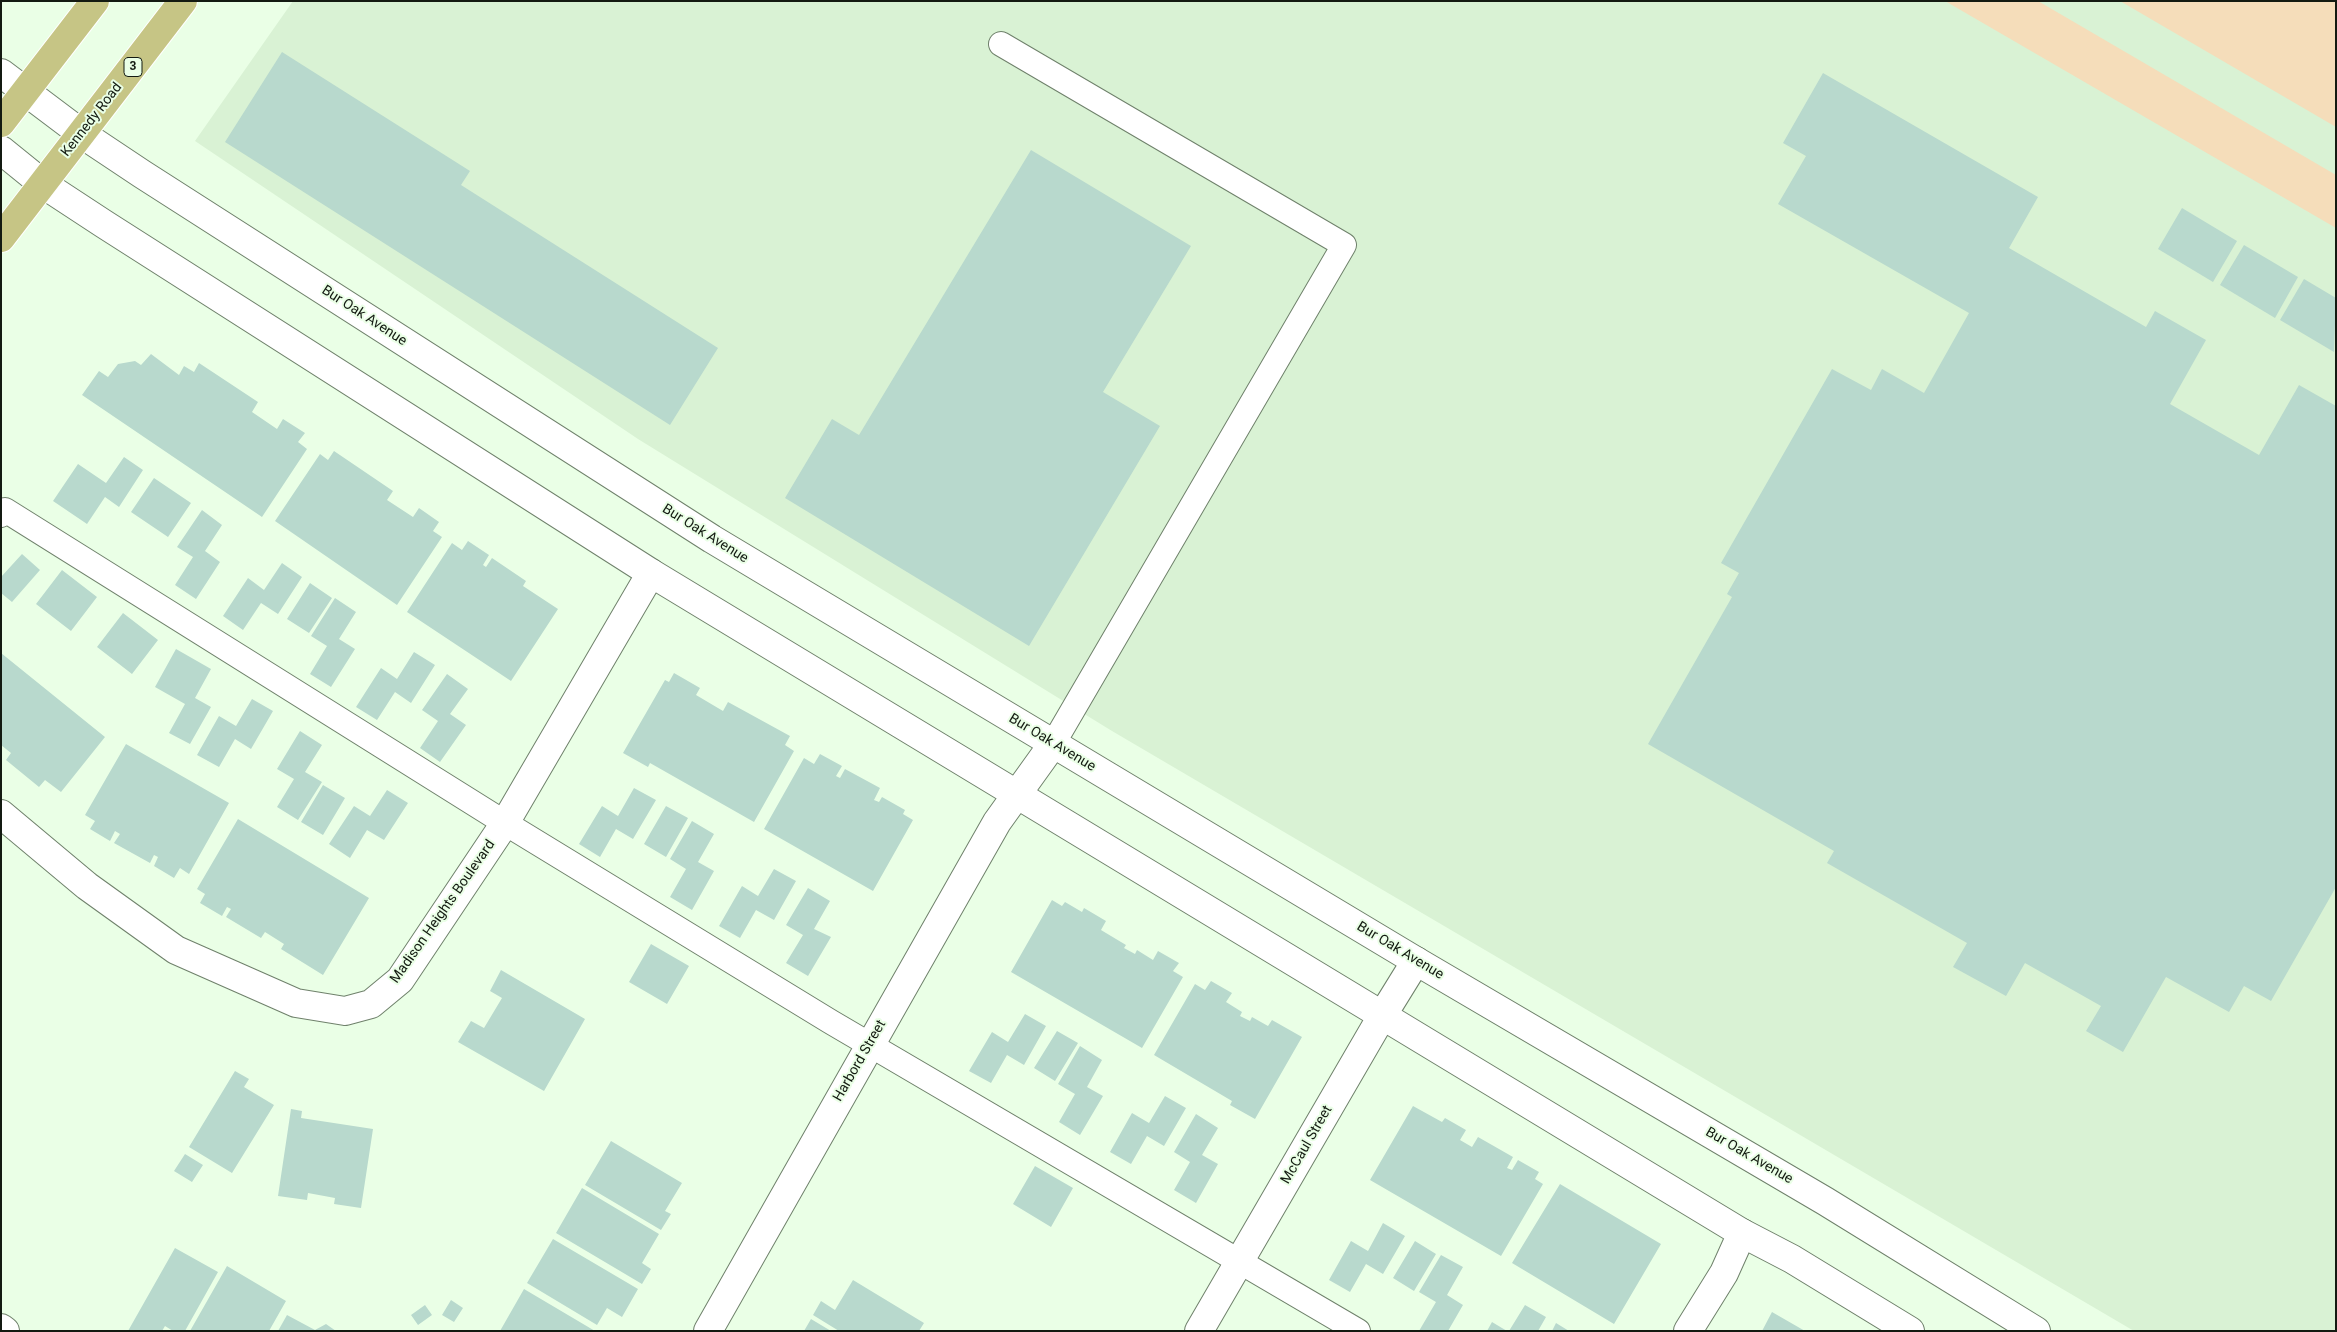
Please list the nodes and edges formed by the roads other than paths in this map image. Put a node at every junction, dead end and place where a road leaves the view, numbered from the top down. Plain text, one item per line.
1 (94, 1) edge
2 (184, 1) edge
3 (1001, 44) dead end
4 (1, 73) edge
5 (25, 91) junction
6 (1, 123) edge
7 (82, 134) junction
8 (1, 150) edge
9 (43, 184) junction
10 (1, 238) edge
11 (1, 515) edge
12 (651, 573) junction
13 (1053, 744) junction
14 (1017, 794) junction
15 (1, 814) edge
16 (504, 823) junction
17 (1416, 961) junction
18 (1382, 1016) junction
19 (870, 1045) junction
20 (1742, 1233) junction
21 (1239, 1262) junction
22 (1, 1328) edge
23 (5, 1331) edge
24 (708, 1331) edge
25 (1199, 1331) edge
26 (1358, 1331) edge
27 (1688, 1331) edge
28 (1910, 1331) edge
29 (2036, 1331) edge

1 - 5 main road
2 - 7 main road, Kennedy Road / 3
3 - 13 lane
4 - 5 street, Bur Oak Avenue
5 - 6 main road
5 - 7 street, Bur Oak Avenue
7 - 9 main road, Kennedy Road / 3
7 - 13 street, Bur Oak Avenue
8 - 9 street
9 - 10 main road, Kennedy Road / 3
9 - 12 street
11 - 16 lane
12 - 14 street
12 - 16 street, Madison Heights Boulevard
13 - 14 street, Harbord Street
13 - 17 street, Bur Oak Avenue
14 - 18 street
14 - 19 street, Harbord Street
15 - 16 street, Madison Heights Boulevard
16 - 19 lane
17 - 18 street, McCaul Street
17 - 29 street, Bur Oak Avenue
18 - 20 street
18 - 21 street, McCaul Street
19 - 21 lane
19 - 24 street, Harbord Street
20 - 27 street
20 - 28 street
21 - 25 street, McCaul Street
21 - 26 lane
22 - 23 street

